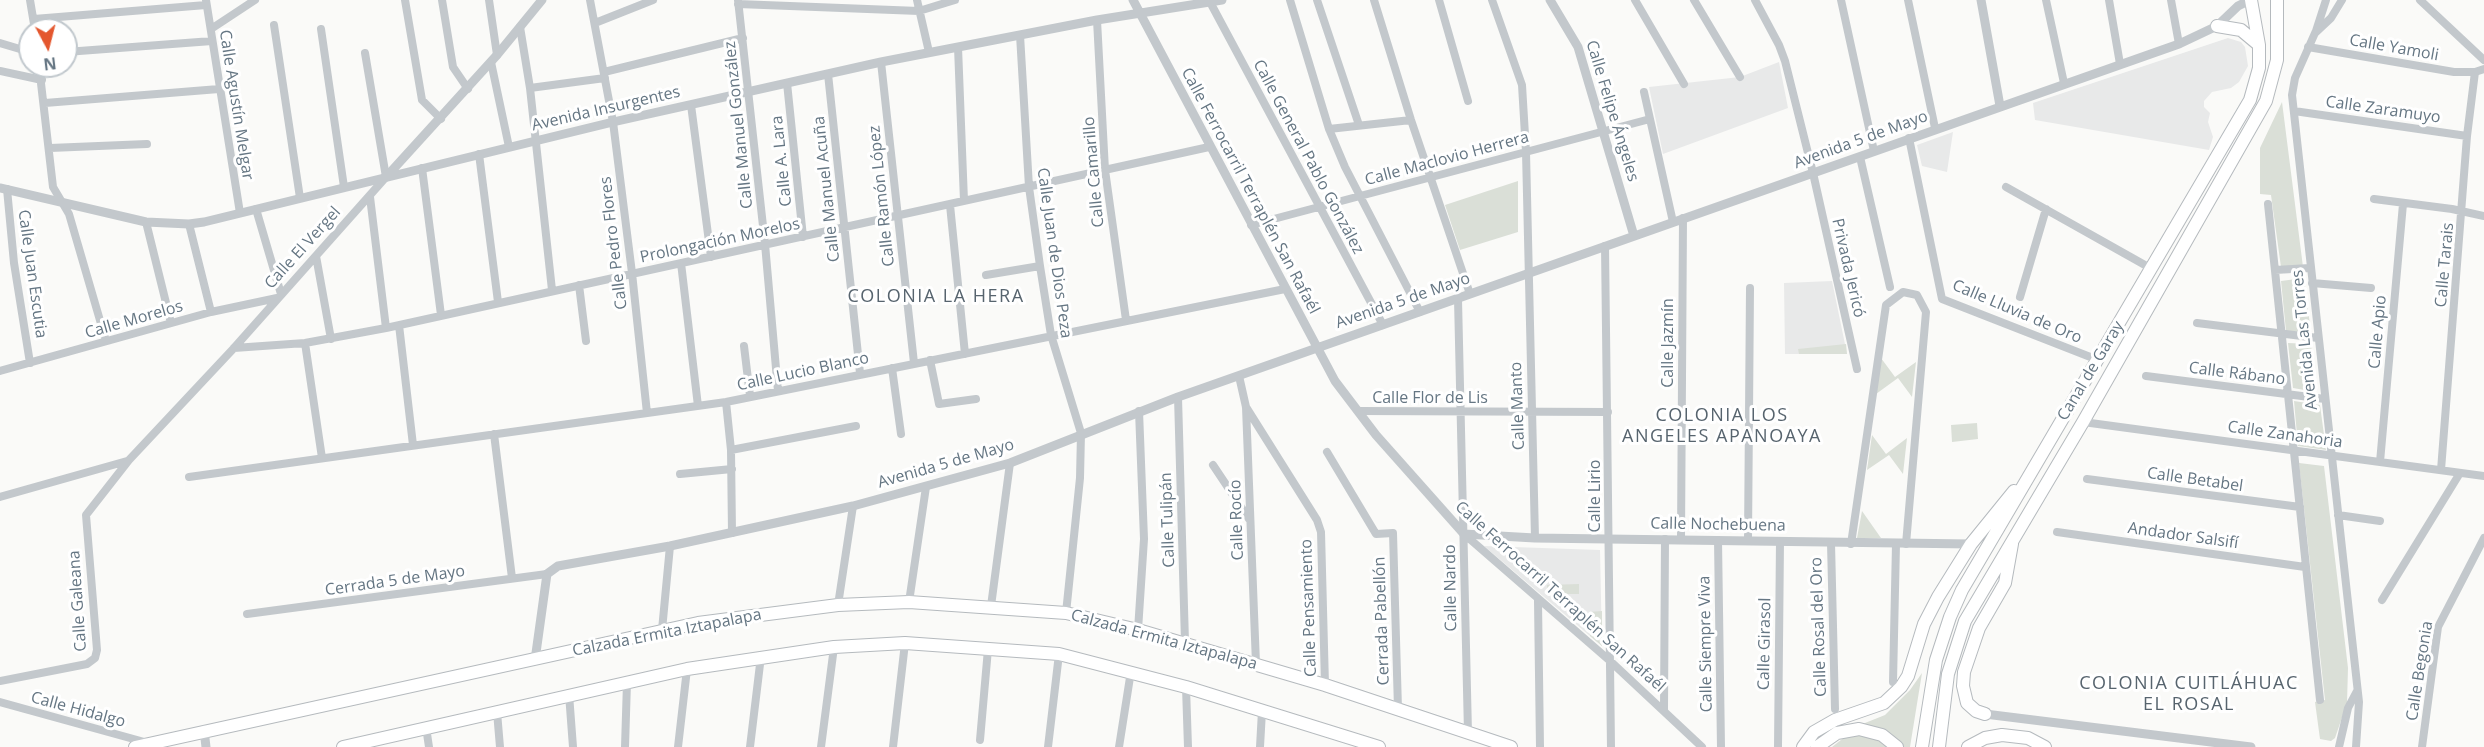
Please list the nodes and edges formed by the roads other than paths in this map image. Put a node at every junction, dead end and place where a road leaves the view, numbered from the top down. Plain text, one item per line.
1 (30, 0) edge
2 (255, 0) edge
3 (405, 0) edge
4 (442, 0) edge
5 (489, 0) edge
6 (542, 0) edge
7 (590, 0) edge
8 (653, 0) edge
9 (917, 0) edge
10 (955, 0) edge
11 (1133, 0) edge
12 (1222, 0) edge
13 (1290, 0) edge
14 (1317, 0) edge
15 (1374, 0) edge
16 (1439, 0) edge
17 (1492, 0) edge
18 (1550, 0) edge
19 (1635, 0) edge
20 (1694, 0) edge
21 (1755, 0) edge
22 (1841, 0) edge
23 (1908, 0) edge
24 (1981, 0) edge
25 (2046, 0) edge
26 (2109, 0) edge
27 (2171, 0) edge
28 (2250, 0) edge
29 (2277, 0) edge
30 (2326, 0) edge
31 (2342, 0) edge
32 (2420, 0) edge
33 (206, 2) edge
34 (738, 2) edge
35 (1210, 2) junction
36 (2236, 3) edge
37 (920, 11) junction
38 (1140, 13) junction
39 (33, 18) edge
40 (43, 18) edge
41 (1097, 20) junction
42 (595, 23) junction
43 (274, 25) dead end
44 (2217, 26) junction
45 (520, 27) junction
46 (210, 28) junction
47 (321, 29) dead end
48 (2316, 33) junction
49 (1020, 35) junction
50 (743, 38) junction
51 (212, 41) junction
52 (0, 43) edge
53 (2179, 44) junction
54 (2259, 45) junction
55 (958, 47) junction
56 (2308, 47) junction
57 (18, 48) edge
58 (78, 51) edge
59 (929, 52) junction
60 (365, 53) dead end
61 (494, 59) junction
62 (2484, 60) edge
63 (881, 62) junction
64 (2120, 64) junction
65 (2484, 69) edge
66 (0, 71) edge
67 (2475, 72) junction
68 (828, 74) junction
69 (604, 75) junction
70 (1740, 77) dead end
71 (42, 80) joint
72 (787, 83) junction
73 (1684, 84) dead end
74 (2064, 84) junction
75 (530, 88) junction
76 (219, 89) junction
77 (468, 89) junction
78 (749, 91) junction
79 (1644, 92) dead end
80 (1468, 101) dead end
81 (45, 103) junction
82 (691, 105) junction
83 (2000, 106) junction
84 (2294, 111) junction
85 (441, 119) junction
86 (1650, 119) junction
87 (1411, 120) junction
88 (613, 122) junction
89 (1359, 125) junction
90 (1935, 128) junction
91 (1329, 129) junction
92 (1603, 130) junction
93 (2468, 136) junction
94 (1909, 138) junction
95 (536, 140) junction
96 (147, 144) dead end
97 (509, 147) junction
98 (1209, 147) junction
99 (51, 148) junction
100 (1874, 151) junction
101 (1526, 152) junction
102 (479, 154) junction
103 (1860, 157) junction
104 (422, 168) junction
105 (1105, 170) junction
106 (1813, 173) junction
107 (386, 177) junction
108 (1430, 178) junction
109 (344, 187) junction
110 (1029, 187) junction
111 (4, 188) edge
112 (2006, 188) dead end
113 (370, 197) junction
114 (1360, 197) junction
115 (300, 198) junction
116 (2374, 199) dead end
117 (60, 200) junction
118 (964, 201) junction
119 (2268, 204) dead end
120 (2403, 204) junction
121 (950, 205) junction
122 (1319, 207) junction
123 (256, 209) junction
124 (2046, 209) junction
125 (240, 213) junction
126 (2463, 213) junction
127 (2484, 216) edge
128 (897, 217) junction
129 (1683, 218) junction
130 (146, 222) junction
131 (1673, 222) junction
132 (189, 224) junction
133 (1251, 225) junction
134 (845, 228) junction
135 (1634, 236) junction
136 (803, 237) junction
137 (765, 244) junction
138 (1605, 246) junction
139 (316, 256) junction
140 (711, 257) junction
141 (681, 263) junction
142 (1040, 266) junction
143 (2310, 268) junction
144 (2152, 269) junction
145 (2275, 270) junction
146 (633, 273) junction
147 (1527, 273) junction
148 (986, 275) dead end
149 (2312, 283) junction
150 (579, 285) junction
151 (1890, 287) dead end
152 (1750, 288) dead end
153 (2371, 288) dead end
154 (1285, 289) junction
155 (552, 291) junction
156 (1470, 294) junction
157 (279, 296) junction
158 (2020, 297) dead end
159 (1458, 299) junction
160 (498, 302) junction
161 (211, 312) junction
162 (1420, 312) junction
163 (441, 315) junction
164 (1126, 320) junction
165 (171, 323) junction
166 (2197, 323) dead end
167 (399, 325) junction
168 (1383, 325) junction
169 (386, 328) junction
170 (2280, 333) junction
171 (1051, 335) junction
172 (2318, 338) junction
173 (331, 339) junction
174 (106, 341) junction
175 (586, 341) dead end
176 (305, 343) junction
177 (744, 346) dead end
178 (234, 348) junction
179 (1316, 348) junction
180 (965, 354) junction
181 (930, 360) junction
182 (2098, 360) junction
183 (30, 363) junction
184 (914, 363) junction
185 (892, 368) junction
186 (1857, 369) dead end
187 (0, 371) edge
188 (860, 373) junction
189 (1239, 376) junction
190 (2146, 376) dead end
191 (778, 391) junction
192 (2288, 394) junction
193 (750, 396) junction
194 (1178, 397) junction
195 (976, 399) dead end
196 (2325, 399) junction
197 (726, 402) junction
198 (698, 406) junction
199 (1246, 407) junction
200 (1139, 411) junction
201 (1359, 411) junction
202 (1461, 412) junction
203 (1608, 412) junction
204 (646, 413) junction
205 (1533, 413) junction
206 (2083, 422) junction
207 (856, 426) dead end
208 (1081, 433) junction
209 (494, 434) junction
210 (901, 434) dead end
211 (413, 445) junction
212 (731, 450) junction
213 (2294, 451) junction
214 (1327, 452) dead end
215 (2331, 455) junction
216 (322, 458) junction
217 (129, 460) junction
218 (2380, 462) junction
219 (1010, 463) junction
220 (1213, 465) dead end
221 (732, 469) junction
222 (2441, 470) junction
223 (2460, 473) junction
224 (680, 474) dead end
225 (2484, 476) edge
226 (189, 477) dead end
227 (2087, 479) dead end
228 (2026, 481) junction
229 (926, 487) junction
230 (0, 497) edge
231 (853, 506) junction
232 (2300, 507) junction
233 (86, 515) joint
234 (2338, 516) junction
235 (1250, 520) junction
236 (2380, 521) dead end
237 (2057, 532) dead end
238 (732, 533) junction
239 (1464, 534) junction
240 (1535, 538) junction
241 (1609, 538) junction
242 (2484, 538) edge
243 (1665, 539) junction
244 (1681, 539) junction
245 (2012, 539) junction
246 (1718, 540) junction
247 (1748, 541) junction
248 (1780, 541) junction
249 (1830, 543) junction
250 (1851, 544) junction
251 (1901, 544) junction
252 (1971, 544) junction
253 (670, 546) junction
254 (2305, 567) junction
255 (547, 574) junction
256 (512, 578) junction
257 (2382, 600) dead end
258 (1538, 601) junction
259 (909, 602) junction
260 (838, 605) junction
261 (992, 606) junction
262 (1066, 613) junction
263 (247, 614) dead end
264 (662, 630) junction
265 (1138, 630) junction
266 (1185, 642) junction
267 (905, 643) junction
268 (834, 647) junction
269 (988, 649) junction
270 (1059, 654) junction
271 (762, 656) junction
272 (535, 660) junction
273 (1609, 660) junction
274 (1256, 664) junction
275 (687, 669) junction
276 (1131, 671) junction
277 (0, 681) edge
278 (1893, 681) dead end
279 (627, 682) junction
280 (1325, 685) junction
281 (1186, 687) junction
282 (2357, 691) junction
283 (569, 694) junction
284 (2320, 700) dead end
285 (0, 702) edge
286 (1398, 709) junction
287 (1835, 710) dead end
288 (1262, 711) junction
289 (1664, 711) junction
290 (497, 712) junction
291 (1985, 714) joint
292 (426, 727) junction
293 (204, 730) junction
294 (1468, 733) junction
295 (980, 740) dead end
296 (150, 743) junction
297 (1822, 743) edge
298 (356, 746) edge
299 (135, 747) edge
300 (206, 747) edge
301 (343, 747) edge
302 (429, 747) edge
303 (500, 747) edge
304 (573, 747) edge
305 (625, 747) edge
306 (678, 747) edge
307 (750, 747) edge
308 (821, 747) edge
309 (893, 747) edge
310 (1048, 747) edge
311 (1119, 747) edge
312 (1188, 747) edge
313 (1260, 747) edge
314 (1379, 747) edge
315 (1511, 747) edge
316 (1540, 747) edge
317 (1611, 747) edge
318 (1702, 747) edge
319 (1721, 747) edge
320 (1778, 747) edge
321 (1803, 747) edge
322 (1897, 747) edge
323 (1922, 747) edge
324 (1939, 747) edge
325 (1968, 747) edge
326 (2045, 747) edge
327 (2251, 747) edge
328 (2339, 747) edge
329 (2356, 747) edge
330 (2422, 747) edge

1 - 39 street
2 - 46 street
3 - 85 street
4 - 77 street
5 - 61 street
6 - 45 street, Calle El Vergel
7 - 42 street, Calle Pedro Flores
8 - 42 street
9 - 37 street
10 - 37 street
11 - 38 street, Calle Ferrocarril Terraplén San Rafaél
12 - 35 street, Avenida Insurgentes
13 - 91 street
14 - 89 street
15 - 87 street
16 - 80 street
17 - 101 street, Calle Manto
18 - 92 street, Calle Felipe Ángeles
19 - 73 street
20 - 70 street
21 - 106 street, Privada Jericó
22 - 100 street
23 - 90 street
24 - 83 street
25 - 74 street
26 - 64 street
27 - 53 street
28 - 36 street, Avenida 5 de Mayo
28 - 54 main road, Canal de Garay
29 - 206 main road, Canal de Garay
30 - 48 street
31 - 48 street, Avenida Las Torres
32 - 62 street
33 - 40 street
33 - 46 street, Calle Agustín Melgar
34 - 37 street
34 - 50 street, Calle Manuel González
35 - 38 street, Avenida Insurgentes
35 - 122 street, Calle General Pablo González
36 - 44 street, Avenida 5 de Mayo
37 - 59 street
38 - 41 street, Avenida Insurgentes
38 - 98 street, Calle Ferrocarril Terraplén San Rafaél
41 - 49 street, Avenida Insurgentes
41 - 105 street, Calle Camarillo
42 - 69 street, Calle Pedro Flores
43 - 115 street
44 - 53 street, Avenida 5 de Mayo
44 - 54 main road
45 - 61 street, Calle El Vergel
45 - 75 street
46 - 51 street, Calle Agustín Melgar
47 - 109 street
48 - 56 street, Avenida Las Torres
49 - 55 street, Avenida Insurgentes
49 - 110 street, Calle Juan de Dios Peza
50 - 69 street
50 - 78 street, Calle Manuel González
51 - 58 street
51 - 76 street, Calle Agustín Melgar
52 - 57 street
53 - 64 street, Avenida 5 de Mayo
54 - 144 main road, Canal de Garay
55 - 59 street, Avenida Insurgentes
55 - 118 street
56 - 67 street, Calle Yamoli
56 - 84 street, Avenida Las Torres
59 - 63 street, Avenida Insurgentes
60 - 107 street
61 - 77 street, Calle El Vergel
61 - 97 street
63 - 68 street, Avenida Insurgentes
63 - 128 street, Calle Ramón López
64 - 74 street, Avenida 5 de Mayo
65 - 67 street
66 - 71 street
67 - 93 street, Calle Tarais
68 - 72 street, Avenida Insurgentes
68 - 134 street, Calle Manuel Acuña
69 - 75 street
69 - 88 street, Calle Pedro Flores
71 - 81 street
72 - 78 street, Avenida Insurgentes
72 - 136 street, Calle A. Lara
74 - 83 street, Avenida 5 de Mayo
75 - 95 street
76 - 81 street
76 - 125 street, Calle Agustín Melgar
77 - 85 street, Calle El Vergel
78 - 82 street, Avenida Insurgentes
78 - 137 street, Calle Manuel González
79 - 86 street
81 - 99 street
82 - 88 street, Avenida Insurgentes
82 - 140 street
83 - 90 street, Avenida 5 de Mayo
84 - 93 street, Calle Zaramuyo
84 - 143 street, Avenida Las Torres
85 - 107 street, Calle El Vergel
86 - 92 street, Calle Maclovio Herrera
86 - 131 street
87 - 89 street
87 - 108 street
88 - 95 street, Avenida Insurgentes
88 - 146 street, Calle Pedro Flores
89 - 91 street
90 - 94 street, Avenida 5 de Mayo
91 - 114 street
92 - 101 street, Calle Maclovio Herrera
92 - 135 street, Calle Felipe Ángeles
93 - 126 street, Calle Tarais
94 - 100 street, Avenida 5 de Mayo
94 - 182 street, Calle Lluvia de Oro
95 - 97 street, Avenida Insurgentes
95 - 155 street
96 - 99 street
97 - 102 street, Avenida Insurgentes
98 - 105 street, Prolongación Morelos
98 - 133 street, Calle Ferrocarril Terraplén San Rafaél
99 - 117 street
100 - 103 street, Avenida 5 de Mayo
101 - 108 street, Calle Maclovio Herrera
101 - 147 street, Calle Manto
102 - 104 street, Avenida Insurgentes
102 - 160 street
103 - 106 street, Avenida 5 de Mayo
103 - 151 street
104 - 107 street, Avenida Insurgentes
104 - 163 street
105 - 110 street, Prolongación Morelos
105 - 164 street, Calle Camarillo
106 - 129 street, Avenida 5 de Mayo
106 - 186 street, Privada Jericó
107 - 109 street, Avenida Insurgentes
107 - 113 street, Calle El Vergel
108 - 114 street, Calle Maclovio Herrera
108 - 156 street
109 - 115 street, Avenida Insurgentes
110 - 118 street, Prolongación Morelos
110 - 142 street, Calle Juan de Dios Peza
111 - 117 street, Avenida Insurgentes
111 - 183 street, Calle Juan Escutia
112 - 124 street
113 - 139 street, Calle El Vergel
113 - 169 street
114 - 122 street, Calle Maclovio Herrera
114 - 162 street
115 - 123 street, Avenida Insurgentes
116 - 120 street
117 - 130 street, Avenida Insurgentes
117 - 174 street
118 - 121 street, Prolongación Morelos
119 - 145 street
120 - 126 street
120 - 218 street, Calle Apio
121 - 128 street, Prolongación Morelos
121 - 180 street
122 - 133 street, Calle Maclovio Herrera
122 - 168 street, Calle General Pablo González
123 - 125 street, Avenida Insurgentes
123 - 157 street
124 - 144 street
124 - 158 street
125 - 132 street, Avenida Insurgentes
126 - 127 street
126 - 222 street, Calle Tarais
128 - 134 street, Prolongación Morelos
128 - 184 street, Calle Ramón López
129 - 131 street, Avenida 5 de Mayo
129 - 244 street, Calle Jazmín
130 - 132 street, Avenida Insurgentes
130 - 165 street
131 - 135 street, Avenida 5 de Mayo
132 - 161 street
133 - 154 street, Calle Ferrocarril Terraplén San Rafaél
134 - 136 street, Prolongación Morelos
134 - 188 street, Calle Manuel Acuña
135 - 138 street, Avenida 5 de Mayo
136 - 137 street, Prolongación Morelos
137 - 140 street, Prolongación Morelos
137 - 191 street, Calle Manuel González
138 - 147 street, Avenida 5 de Mayo
138 - 203 street, Calle Lirio
139 - 157 street, Calle El Vergel
139 - 173 street
140 - 141 street, Prolongación Morelos
141 - 146 street, Prolongación Morelos
141 - 198 street
142 - 148 street
142 - 171 street, Calle Juan de Dios Peza
143 - 145 street
143 - 149 street, Avenida Las Torres
144 - 182 main road, Canal de Garay
145 - 170 street
146 - 150 street, Prolongación Morelos
146 - 204 street, Calle Pedro Flores
147 - 156 street, Avenida 5 de Mayo
147 - 205 street, Calle Manto
149 - 153 street
149 - 172 street, Avenida Las Torres
150 - 155 street, Prolongación Morelos
150 - 175 street
152 - 247 street
154 - 164 street, Calle Lucio Blanco
154 - 179 street, Calle Ferrocarril Terraplén San Rafaél
155 - 160 street, Prolongación Morelos
156 - 159 street, Avenida 5 de Mayo
157 - 161 street, Calle Morelos
157 - 178 street, Calle El Vergel
159 - 162 street, Avenida 5 de Mayo
159 - 202 street, Calle Nardo
160 - 163 street, Prolongación Morelos
161 - 165 street, Calle Morelos
162 - 168 street, Avenida 5 de Mayo
163 - 167 street, Prolongación Morelos
164 - 171 street, Calle Lucio Blanco
165 - 174 street, Calle Morelos
166 - 170 street
167 - 169 street, Prolongación Morelos
167 - 211 street
168 - 179 street, Avenida 5 de Mayo
169 - 173 street, Prolongación Morelos
170 - 172 street
170 - 192 street
171 - 180 street, Calle Lucio Blanco
171 - 208 street, Calle Juan de Dios Peza
172 - 196 street, Avenida Las Torres
173 - 176 street, Prolongación Morelos
174 - 183 street, Calle Morelos
176 - 178 street, Prolongación Morelos
176 - 216 street
177 - 193 street
178 - 217 street, Calle El Vergel
179 - 189 street, Avenida 5 de Mayo
179 - 201 street, Calle Ferrocarril Terraplén San Rafaél
180 - 181 street, Calle Lucio Blanco
181 - 184 street, Calle Lucio Blanco
181 - 195 street
182 - 228 main road, Canal de Garay
183 - 187 street, Calle Morelos
184 - 185 street, Calle Lucio Blanco
185 - 188 street, Calle Lucio Blanco
185 - 210 street
188 - 191 street, Calle Lucio Blanco
189 - 194 street, Avenida 5 de Mayo
189 - 199 street, Calle Rocío
190 - 192 street, Calle Rábano
191 - 193 street, Calle Lucio Blanco
192 - 196 street, Calle Rábano
192 - 213 street
193 - 197 street, Calle Lucio Blanco
194 - 200 street, Avenida 5 de Mayo
194 - 266 street, Calle Tulipán
196 - 215 street, Avenida Las Torres
197 - 198 street, Calle Lucio Blanco
197 - 212 street
198 - 204 street, Calle Lucio Blanco
199 - 235 street, Calle Rocío
199 - 280 street, Calle Pensamiento
200 - 208 street, Avenida 5 de Mayo
200 - 265 street
201 - 202 street, Calle Flor de Lis
201 - 239 street, Calle Ferrocarril Terraplén San Rafaél
202 - 205 street, Calle Flor de Lis
202 - 239 street, Calle Nardo
203 - 205 street, Calle Flor de Lis
203 - 241 street, Calle Lirio
204 - 209 street, Calle Lucio Blanco
205 - 240 street, Calle Manto
206 - 213 street, Calle Zanahoria
206 - 245 main road, Canal de Garay
207 - 212 street
208 - 219 street, Avenida 5 de Mayo
208 - 262 street, Calle Juan de Dios Peza
209 - 211 street, Calle Lucio Blanco
209 - 256 street
211 - 216 street, Calle Lucio Blanco
212 - 221 street
213 - 215 street, Calle Zanahoria
213 - 232 street
214 - 286 street, Cerrada Pabellón
215 - 218 street, Calle Zanahoria
215 - 234 street, Avenida Las Torres
216 - 226 street, Calle Lucio Blanco
217 - 230 street
217 - 233 street, Calle El Vergel
218 - 222 street, Calle Zanahoria
219 - 229 street, Avenida 5 de Mayo
219 - 261 street
220 - 235 street
221 - 224 street
221 - 238 street
222 - 223 street, Calle Zanahoria
223 - 225 street, Calle Zanahoria
223 - 257 street
227 - 232 street, Calle Betabel
228 - 252 main road
228 - 323 main road, Canal de Garay
229 - 231 street, Avenida 5 de Mayo
229 - 259 street
231 - 238 street, Avenida 5 de Mayo
231 - 260 street
232 - 254 street
233 - 277 street, Calle Galeana
234 - 236 street
234 - 282 street, Avenida Las Torres
235 - 274 street, Calle Rocío
237 - 254 street, Andador Salsifí
238 - 253 street, Avenida 5 de Mayo
239 - 240 street, Calle Nochebuena
239 - 258 street, Calle Ferrocarril Terraplén San Rafaél
239 - 294 street, Calle Nardo
240 - 241 street, Calle Nochebuena
241 - 243 street, Calle Nochebuena
241 - 273 street, Calle Lirio
242 - 330 street, Calle Begonia
243 - 244 street, Calle Nochebuena
243 - 289 street
244 - 246 street, Calle Nochebuena
245 - 291 main road
245 - 324 main road, Canal de Garay
246 - 247 street, Calle Nochebuena
246 - 319 street, Calle Siempre Viva
247 - 248 street, Calle Nochebuena
248 - 249 street, Calle Nochebuena
248 - 320 street, Calle Girasol
249 - 250 street, Calle Nochebuena
249 - 287 street, Calle Rosal del Oro
250 - 251 street, Calle Nochebuena
250 - 251 street
251 - 252 street, Calle Nochebuena
251 - 278 street
252 - 321 main road
253 - 255 street, Avenida 5 de Mayo
253 - 264 street
254 - 284 street
255 - 256 street, Cerrada 5 de Mayo
255 - 272 street
256 - 263 street, Cerrada 5 de Mayo
258 - 273 street, Calle Ferrocarril Terraplén San Rafaél
258 - 316 street
259 - 260 main road, Calzada Ermita Iztapalapa
259 - 261 main road, Calzada Ermita Iztapalapa
260 - 264 main road, Calzada Ermita Iztapalapa
261 - 262 main road, Calzada Ermita Iztapalapa
262 - 265 main road, Calzada Ermita Iztapalapa
264 - 272 main road, Calzada Ermita Iztapalapa
265 - 266 main road, Calzada Ermita Iztapalapa
266 - 274 main road, Calzada Ermita Iztapalapa
267 - 268 main road
267 - 269 main road
267 - 309 street
268 - 271 main road
268 - 308 street
269 - 270 main road
269 - 295 street
270 - 276 main road
270 - 310 street
271 - 275 main road
271 - 307 street
272 - 293 main road, Calzada Ermita Iztapalapa
273 - 289 street, Calle Ferrocarril Terraplén San Rafaél
273 - 317 street, Calle Lirio
274 - 280 main road, Calzada Ermita Iztapalapa
275 - 279 main road
275 - 306 street
276 - 281 main road
276 - 311 street
279 - 283 main road
279 - 305 street
280 - 286 main road, Calzada Ermita Iztapalapa
281 - 288 main road
281 - 312 street
282 - 328 street, Avenida Las Torres
282 - 329 street, Avenida Las Torres
283 - 290 main road
283 - 304 street
285 - 296 street, Calle Hidalgo
286 - 294 main road, Calzada Ermita Iztapalapa
288 - 313 street
288 - 314 main road
289 - 318 street, Calle Ferrocarril Terraplén San Rafaél
290 - 292 main road
290 - 303 street
291 - 327 street
292 - 298 main road
292 - 302 street
293 - 296 main road, Calzada Ermita Iztapalapa
293 - 300 street
294 - 315 main road, Calzada Ermita Iztapalapa
296 - 299 main road, Calzada Ermita Iztapalapa
297 - 322 main road
298 - 301 main road
325 - 326 main road

